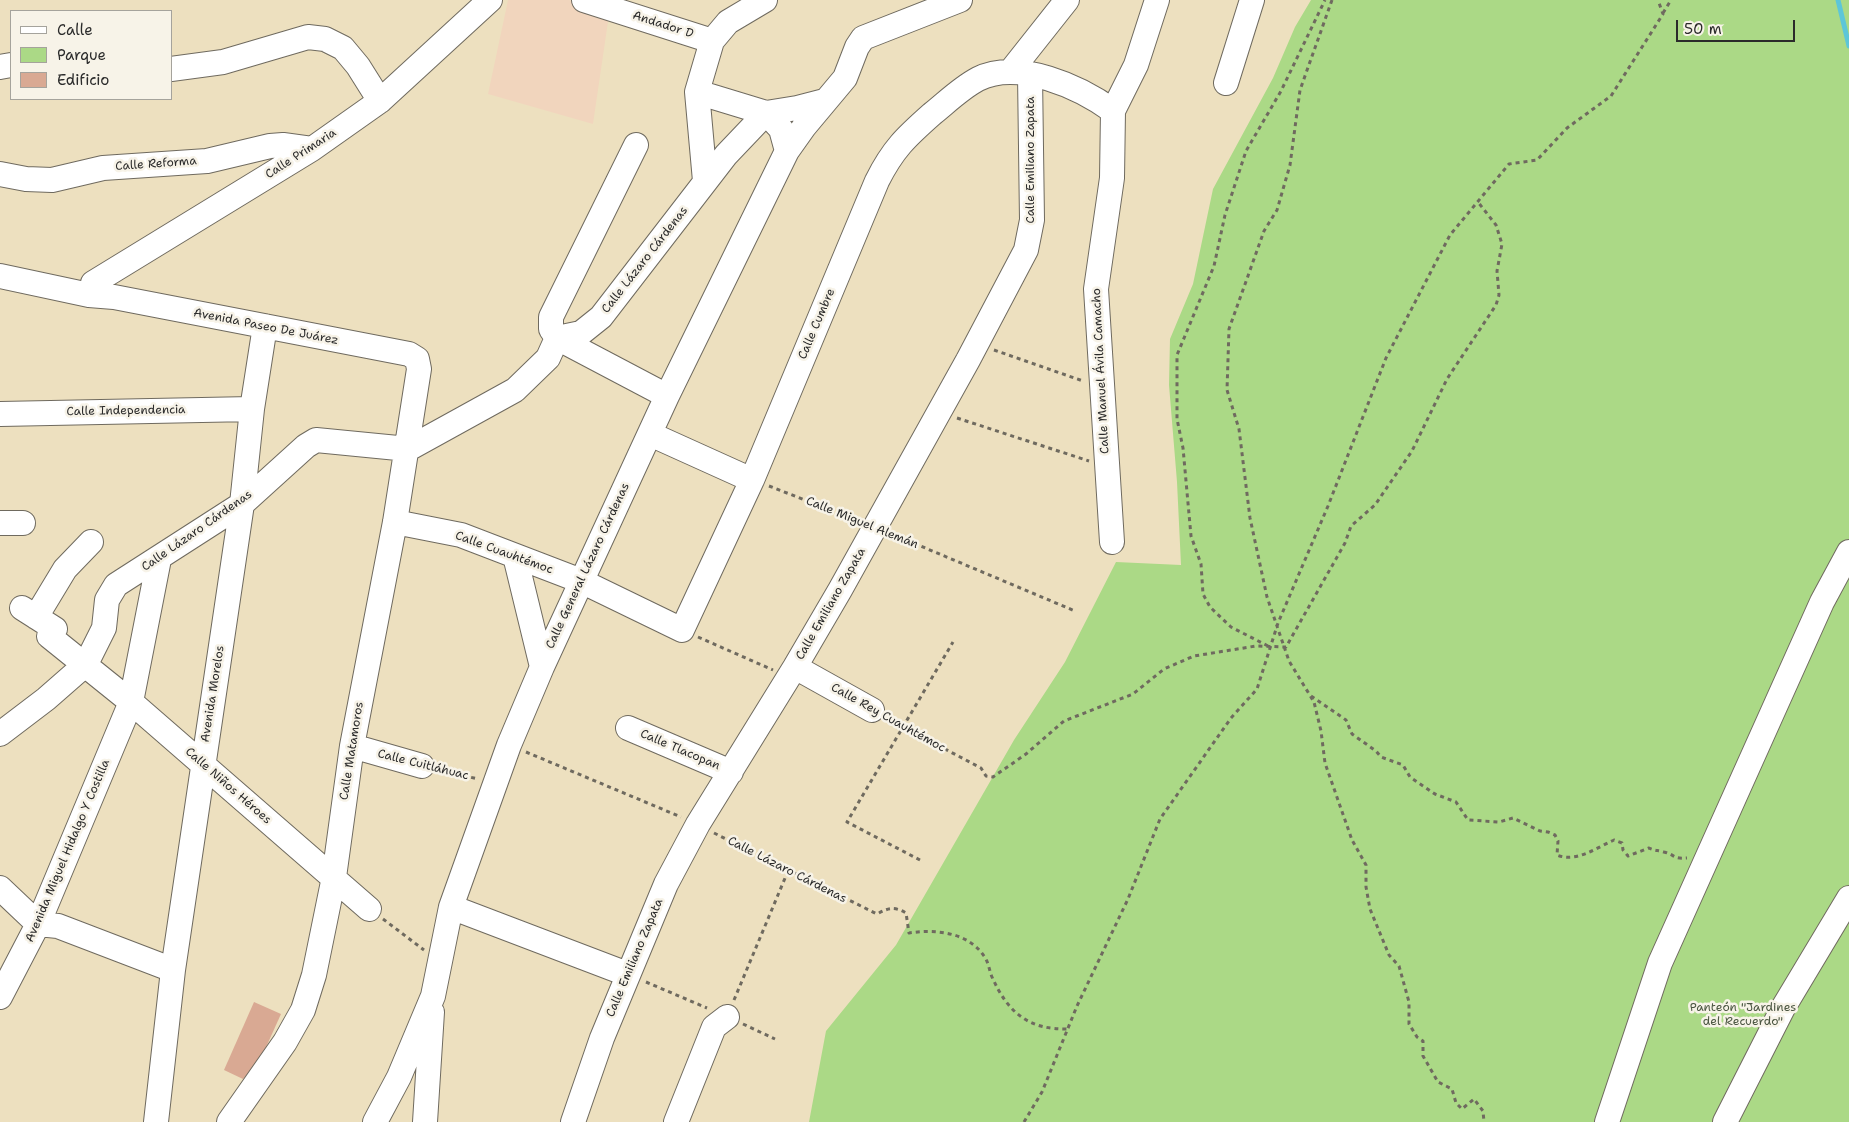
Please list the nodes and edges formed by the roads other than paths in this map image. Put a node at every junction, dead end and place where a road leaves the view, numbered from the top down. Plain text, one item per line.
1 (490, 0) edge
2 (584, 0) edge
3 (765, 0) edge
4 (960, 0) edge
5 (1066, 0) edge
6 (1157, 0) edge
7 (1252, 0) edge
8 (712, 41) junction
9 (172, 68) edge
10 (1020, 74) junction
11 (1226, 84) dead end
12 (697, 92) junction
13 (380, 101) junction
14 (824, 101) junction
15 (1113, 111) junction
16 (766, 113) junction
17 (636, 145) dead end
18 (312, 149) junction
19 (787, 151) junction
20 (0, 174) edge
21 (705, 181) junction
22 (0, 263) edge
23 (0, 276) edge
24 (91, 289) junction
25 (265, 326) junction
26 (557, 338) junction
27 (417, 359) joint
28 (667, 396) junction
29 (252, 409) junction
30 (0, 414) edge
31 (650, 434) junction
32 (408, 449) junction
33 (747, 478) junction
34 (242, 504) junction
35 (395, 522) junction
36 (90, 542) dead end
37 (1112, 542) dead end
38 (1849, 552) edge
39 (515, 556) junction
40 (159, 559) junction
41 (581, 581) junction
42 (86, 664) junction
43 (542, 667) junction
44 (792, 672) junction
45 (131, 702) junction
46 (872, 710) road end
47 (628, 728) dead end
48 (0, 734) edge
49 (352, 746) junction
50 (202, 763) junction
51 (422, 766) road end
52 (731, 772) junction
53 (334, 877) junction
54 (0, 888) edge
55 (1849, 898) edge
56 (451, 907) junction
57 (370, 909) road end
58 (38, 924) junction
59 (173, 970) junction
60 (627, 974) junction
61 (433, 996) junction
62 (0, 997) edge
63 (727, 1017) road end
64 (156, 1122) edge
65 (229, 1122) edge
66 (375, 1122) edge
67 (425, 1122) edge
68 (573, 1122) edge
69 (676, 1122) edge
70 (1607, 1122) edge
71 (1725, 1122) edge

1 - 13 street, Calle Primaria
2 - 8 street, Andador D
3 - 8 street
4 - 14 street, Calle General Lázaro Cárdenas
5 - 10 street
6 - 15 street, Calle Manuel Ávila Camacho
7 - 11 street
8 - 12 street
9 - 13 street
10 - 15 street, Calle Cumbre
10 - 33 street, Calle Cumbre
10 - 44 street, Calle Emiliano Zapata
12 - 16 street
12 - 21 street
13 - 18 street, Calle Primaria
14 - 16 street
14 - 19 street, Calle General Lázaro Cárdenas
15 - 37 street, Calle Manuel Ávila Camacho
16 - 19 street
16 - 21 street, Calle Lázaro Cárdenas
17 - 26 street
18 - 20 street, Calle Reforma
18 - 24 street, Calle Primaria
19 - 28 street, Calle General Lázaro Cárdenas
21 - 26 street, Calle Lázaro Cárdenas
22 - 24 street, Avenida Paseo De Juárez
23 - 24 street, Avenida Paseo De Juárez
24 - 25 street, Avenida Paseo De Juárez
25 - 27 street, Avenida Paseo De Juárez
25 - 29 street, Avenida Morelos
26 - 28 street
26 - 32 street
27 - 32 street, Calle Matamoros
28 - 31 street, Calle General Lázaro Cárdenas
29 - 30 street, Calle Independencia
29 - 34 street, Avenida Morelos
31 - 33 street
31 - 41 street, Calle General Lázaro Cárdenas
32 - 34 street, Calle Lázaro Cárdenas
32 - 35 street, Calle Matamoros
33 - 41 street, Calle Cumbre
34 - 40 street, Calle Lázaro Cárdenas
34 - 50 street, Avenida Morelos
35 - 39 street, Calle Cuauhtémoc
35 - 49 street, Calle Matamoros
36 - 42 street, Calle Niños Héroes
38 - 70 street
39 - 41 street, Calle Cuauhtémoc
39 - 43 street
40 - 42 street, Calle Lázaro Cárdenas
40 - 45 street, Avenida Miguel Hidalgo Y Costilla
41 - 43 street, Calle General Lázaro Cárdenas
42 - 45 street, Calle Niños Héroes
42 - 48 street, Calle Lázaro Cárdenas
43 - 56 street, Calle General Lázaro Cárdenas
44 - 46 street, Calle Rey Cuauhtémoc
44 - 52 street, Calle Emiliano Zapata
45 - 50 street, Calle Niños Héroes
45 - 58 street, Avenida Miguel Hidalgo Y Costilla
47 - 52 street, Calle Tlacopan
49 - 51 street, Calle Cuitláhuac
49 - 53 street, Calle Matamoros
50 - 53 street, Calle Niños Héroes
50 - 59 street, Avenida Morelos
52 - 60 street, Calle Emiliano Zapata
53 - 57 street, Calle Niños Héroes
53 - 65 street, Calle Matamoros
54 - 58 street
55 - 71 street
56 - 60 street
56 - 61 street, Calle General Lázaro Cárdenas
58 - 59 street
58 - 62 street, Avenida Miguel Hidalgo Y Costilla
59 - 64 street, Avenida Morelos
60 - 68 street, Calle Emiliano Zapata
61 - 66 street, Calle General Lázaro Cárdenas
61 - 67 street
63 - 69 street

